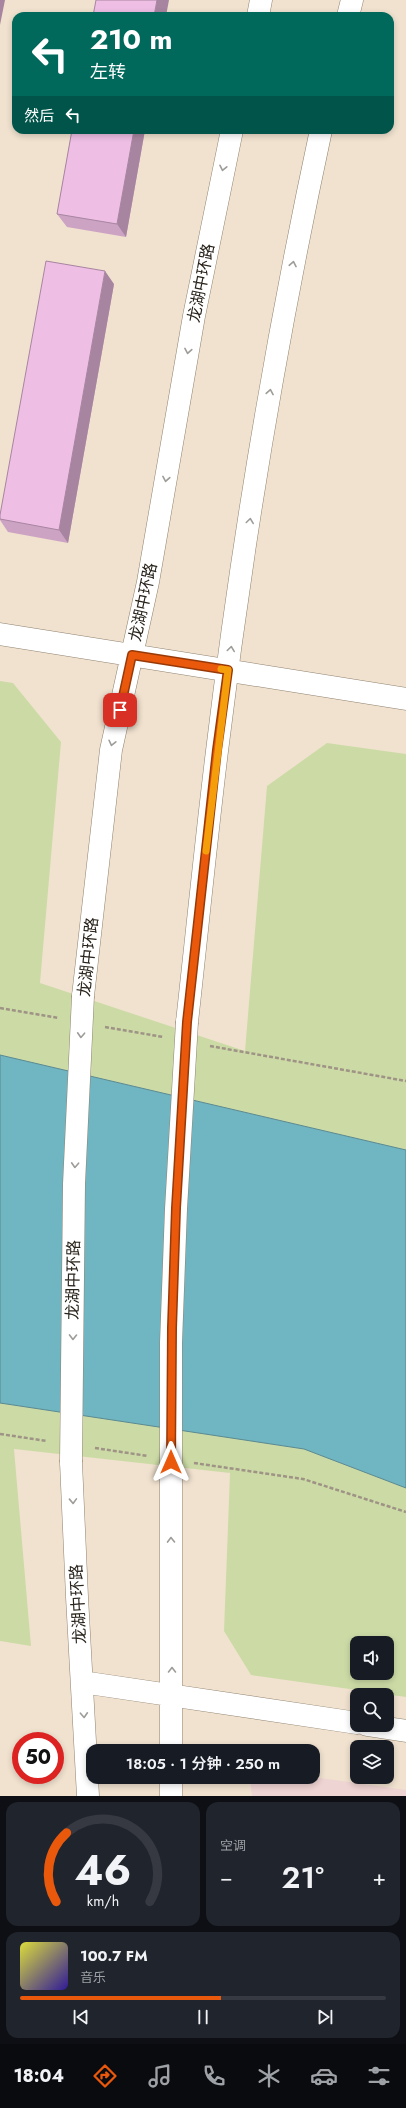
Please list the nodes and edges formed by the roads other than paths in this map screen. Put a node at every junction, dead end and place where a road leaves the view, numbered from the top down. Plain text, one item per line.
1 (261, 0) edge
2 (352, 0) edge
3 (259, 12) edge
4 (349, 12) edge
5 (231, 134) edge
6 (320, 134) edge
7 (0, 634) edge
8 (132, 655) junction
9 (228, 670) junction
10 (406, 699) edge
11 (82, 1682) junction
12 (172, 1695) junction
13 (350, 1723) edge
14 (394, 1729) edge
15 (406, 1731) edge
16 (171, 1744) edge
17 (171, 1784) edge
18 (88, 1796) edge
19 (171, 1796) edge

1 - 3 main road
2 - 4 main road
5 -> 8 main road, 龙湖中环路
9 -> 6 main road
7 - 8 main road
8 - 9 main road
8 -> 11 main road, 龙湖中环路, bridge
9 - 10 main road
12 -> 9 main road, bridge
11 - 12 main road
11 -> 18 main road, 龙湖中环路
12 - 13 main road
12 - 16 main road
14 - 15 main road
17 - 19 main road

